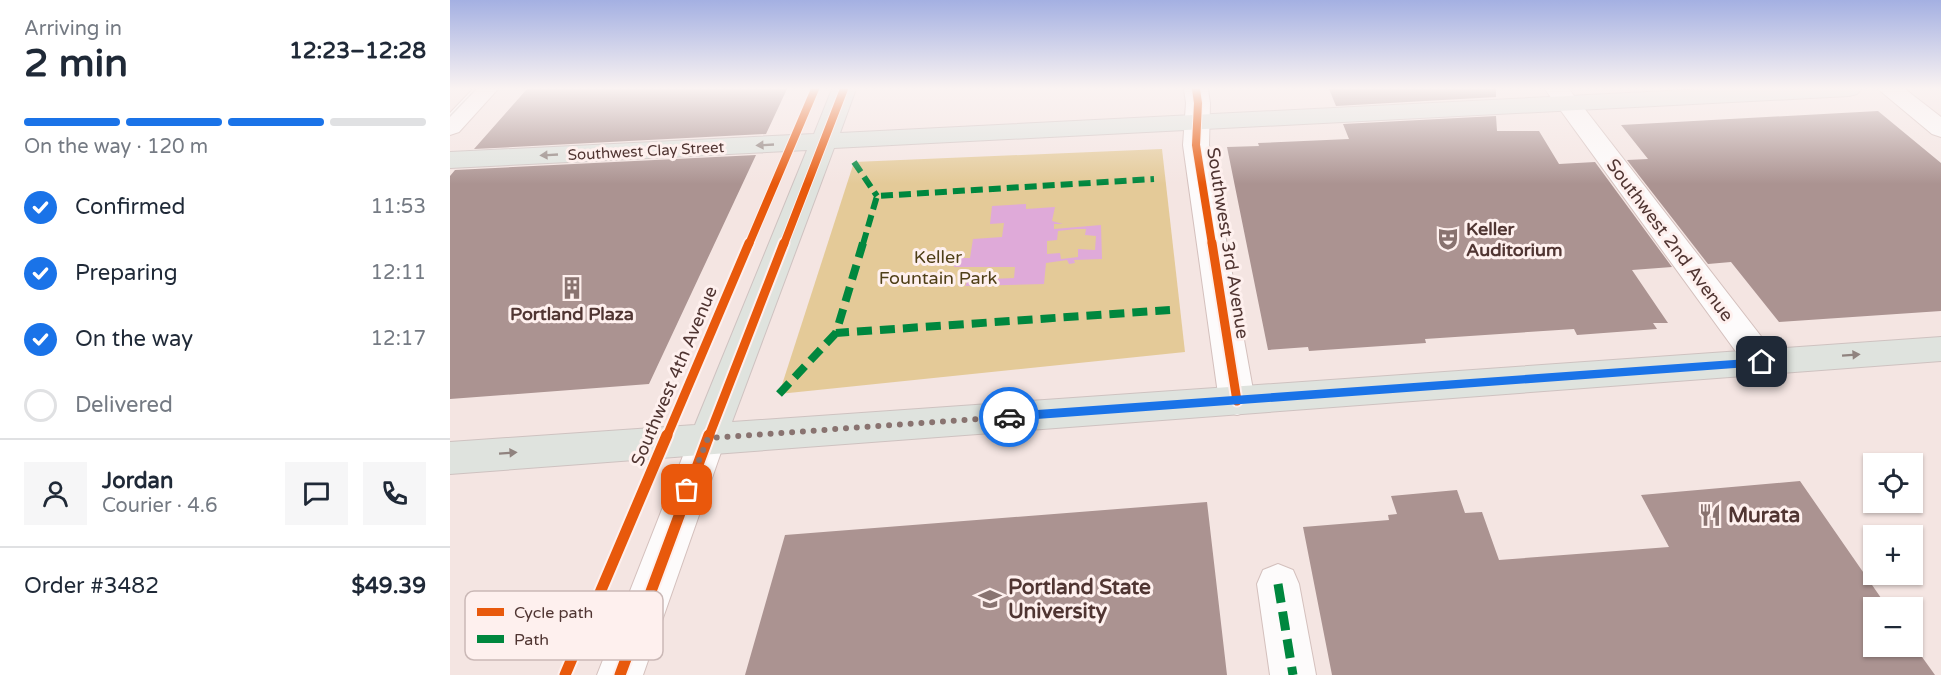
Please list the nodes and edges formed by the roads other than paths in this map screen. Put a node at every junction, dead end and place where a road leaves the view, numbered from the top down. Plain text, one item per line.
1 (831, 120) edge
2 (1218, 120) edge
3 (1581, 120) edge
4 (1197, 122) junction
5 (823, 141) junction
6 (450, 160) edge
7 (1941, 349) edge
8 (1762, 362) junction
9 (1237, 400) junction
10 (708, 438) junction
11 (450, 458) edge
12 (1278, 584) dead end
13 (651, 591) edge
14 (626, 660) edge
15 (620, 675) edge
16 (1293, 675) edge

1 - 5 main road
2 - 4 main road, Southwest Clay Street
3 - 8 main road, Southwest 2nd Avenue
4 - 5 main road, Southwest Clay Street
4 - 9 main road, Southwest 3rd Avenue
5 -> 6 main road, Southwest Clay Street
5 - 10 main road
8 -> 7 main road
8 - 9 main road
9 - 10 main road
11 -> 10 main road
10 - 13 main road
12 - 16 main road
14 - 15 main road

